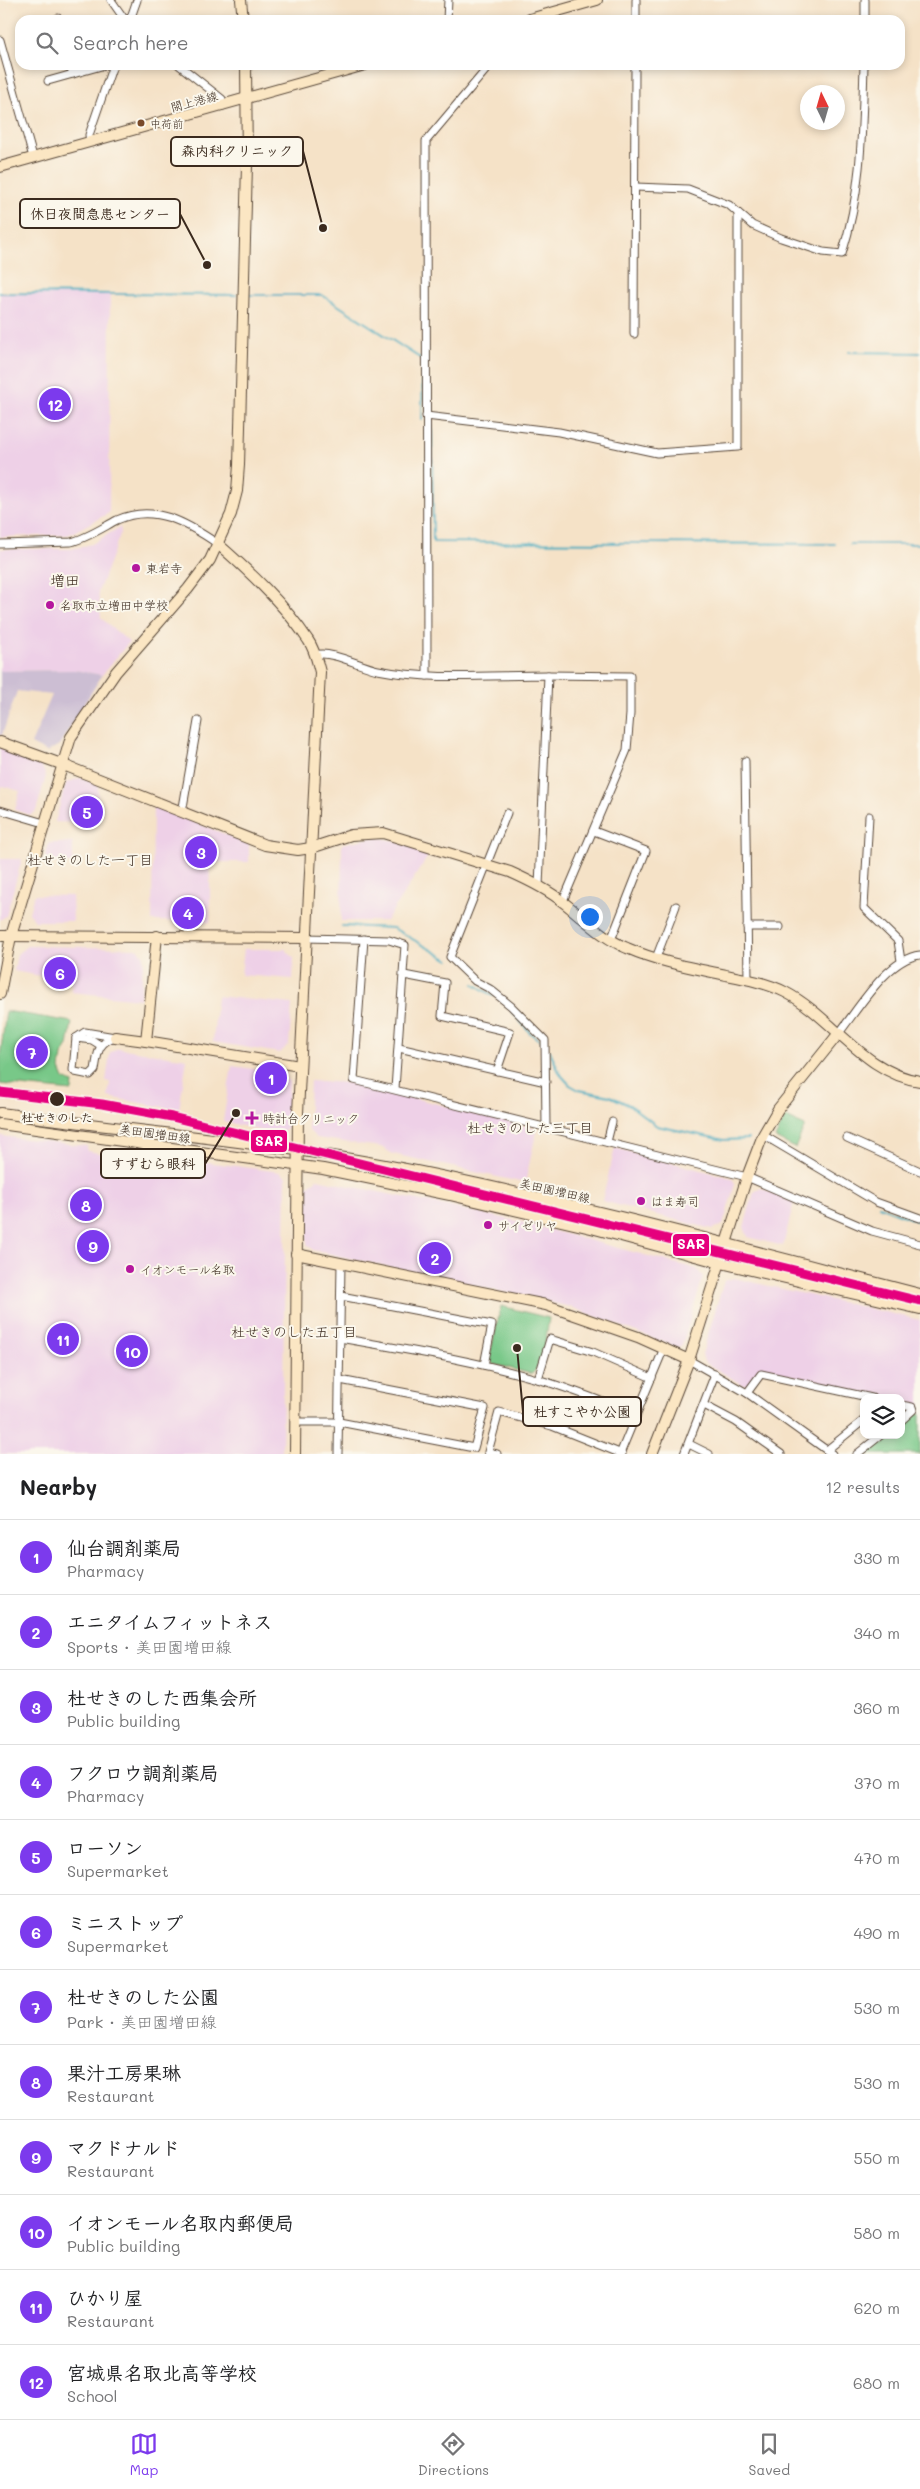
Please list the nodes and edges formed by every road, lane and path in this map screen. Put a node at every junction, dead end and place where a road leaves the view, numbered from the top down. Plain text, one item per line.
1 (111, 0) edge
2 (137, 0) edge
3 (241, 0) edge
4 (448, 0) edge
5 (597, 0) edge
6 (636, 0) edge
7 (865, 0) edge
8 (122, 15) edge
9 (132, 15) edge
10 (242, 15) edge
11 (447, 15) edge
12 (544, 15) edge
13 (636, 15) edge
14 (865, 15) edge
15 (0, 40) edge
16 (72, 70) edge
17 (87, 70) edge
18 (111, 70) edge
19 (185, 70) edge
20 (246, 70) edge
21 (347, 70) edge
22 (486, 70) edge
23 (635, 70) edge
24 (864, 70) edge
25 (73, 74) junction
26 (48, 81) dead end
27 (248, 98) junction
28 (223, 106) junction
29 (90, 142) junction
30 (33, 157) junction
31 (0, 167) edge
32 (635, 188) junction
33 (738, 213) junction
34 (634, 334) dead end
35 (426, 416) junction
36 (0, 544) edge
37 (218, 544) junction
38 (316, 655) junction
39 (548, 675) junction
40 (427, 676) junction
41 (198, 721) dead end
42 (0, 742) edge
43 (745, 761) dead end
44 (61, 764) junction
45 (0, 810) edge
46 (182, 813) junction
47 (507, 813) dead end
48 (869, 816) dead end
49 (44, 823) junction
50 (594, 831) junction
51 (311, 848) junction
52 (488, 864) junction
53 (539, 886) junction
54 (563, 902) junction
55 (676, 906) dead end
56 (747, 927) junction
57 (780, 927) dead end
58 (0, 936) edge
59 (11, 936) junction
60 (157, 936) junction
61 (306, 938) junction
62 (364, 939) junction
63 (611, 940) junction
64 (920, 955) edge
65 (656, 958) junction
66 (901, 961) junction
67 (404, 975) junction
68 (748, 980) junction
69 (0, 994) edge
70 (839, 1033) junction
71 (115, 1037) junction
72 (76, 1038) junction
73 (146, 1041) junction
74 (100, 1045) junction
75 (399, 1048) junction
76 (300, 1066) junction
77 (497, 1070) junction
78 (920, 1081) edge
79 (546, 1082) junction
80 (396, 1089) junction
81 (0, 1113) edge
82 (612, 1122) dead end
83 (0, 1124) edge
84 (546, 1127) junction
85 (763, 1135) junction
86 (847, 1138) dead end
87 (607, 1142) junction
88 (297, 1151) junction
89 (296, 1165) junction
90 (920, 1171) edge
91 (747, 1177) junction
92 (920, 1218) edge
93 (920, 1244) edge
94 (727, 1245) junction
95 (296, 1254) junction
96 (341, 1263) junction
97 (720, 1263) junction
98 (920, 1294) edge
99 (341, 1296) junction
100 (920, 1309) edge
101 (340, 1338) junction
102 (664, 1348) junction
103 (689, 1360) junction
104 (484, 1365) junction
105 (715, 1374) junction
106 (652, 1378) junction
107 (538, 1379) junction
108 (340, 1380) junction
109 (747, 1393) junction
110 (860, 1395) edge
111 (704, 1405) junction
112 (905, 1406) edge
113 (637, 1415) junction
114 (905, 1417) edge
115 (295, 1422) junction
116 (339, 1422) junction
117 (860, 1424) edge
118 (876, 1439) edge
119 (689, 1444) junction
120 (830, 1452) edge
121 (294, 1454) edge
122 (338, 1454) edge
123 (497, 1454) edge
124 (621, 1454) edge
125 (652, 1454) edge
126 (684, 1454) edge
127 (709, 1454) edge
128 (781, 1454) edge
129 (857, 1454) edge

1 - 8 street
2 - 9 street
3 - 10 street
4 - 11 street
5 - 12 street
6 - 13 street
7 - 14 street
15 - 30 street
16 - 25 street
17 - 25 street
18 - 29 street
19 - 28 street
20 - 27 street
21 - 27 street, 閖上港線
22 - 35 street
23 - 32 street
24 - 33 street
25 - 26 street
27 - 28 street, 閖上港線
27 - 37 street
28 - 29 street, 閖上港線
29 - 30 street, 閖上港線
30 - 31 street, 閖上港線
32 - 33 street
32 - 34 street
33 - 35 street
35 - 40 street
36 - 37 street
37 - 38 street
37 - 44 street
38 - 40 street
38 - 51 street
39 - 40 street
39 - 50 street
39 - 53 street
41 - 46 street
42 - 44 street
43 - 56 street
44 - 46 street
44 - 49 street
45 - 49 street
46 - 51 street
47 - 52 street
48 - 66 street
49 - 59 street
50 - 54 street
50 - 63 street
51 - 52 street
51 - 61 street
52 - 53 street
52 - 79 street
53 - 54 street
54 - 63 street
55 - 65 street
56 - 57 street
56 - 68 street
58 - 59 street
59 - 60 street
59 - 69 street
60 - 61 street
60 - 73 street
61 - 62 street
61 - 76 street
62 - 67 street
62 - 80 street
63 - 65 street
64 - 66 street
65 - 68 street
66 - 70 street
67 - 75 street
67 - 77 street
68 - 70 street
70 - 78 street
70 - 85 street
71 - 72 street
71 - 73 street
71 - 74 street
72 - 74 street
72 - 74 street
73 - 76 street
75 - 77 street
75 - 80 street
76 - 88 street
77 - 79 street
79 - 84 street
80 - 84 street
81 - 88 street, 美田園増田線
82 - 87 street
83 - 89 street, 美田園増田線
84 - 87 street
85 - 91 street
85 - 92 street
86 - 90 street
87 - 91 street
88 - 89 street
88 - 94 street, 美田園増田線
89 - 95 street
89 - 97 street, 美田園増田線
91 - 93 street
91 - 94 street
94 - 97 street
94 - 98 street, 美田園増田線
95 - 96 street
95 - 115 street
96 - 99 street
96 - 102 street
97 - 100 street, 美田園増田線
97 - 103 street
99 - 101 street
99 - 104 street
101 - 104 street
101 - 108 street
102 - 103 street
102 - 106 street
103 - 105 street
103 - 125 street
104 - 107 street
105 - 109 street
105 - 111 street
106 - 107 street
106 - 113 street
107 - 113 street
108 - 116 street
108 - 116 street
109 - 110 street
109 - 120 street
111 - 119 street
111 - 128 street
112 - 114 street
113 - 124 street
115 - 116 street
115 - 121 street
116 - 122 street
117 - 120 street
118 - 129 street
119 - 126 street
119 - 127 street
123 - 124 street

